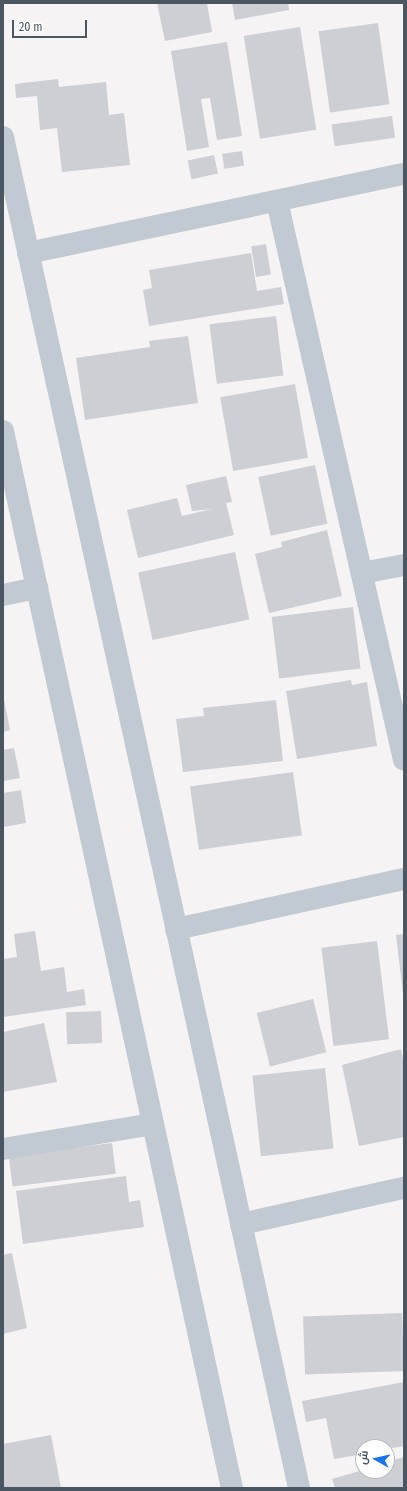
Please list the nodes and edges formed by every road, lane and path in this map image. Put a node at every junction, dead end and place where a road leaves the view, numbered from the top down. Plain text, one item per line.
1 (3, 137) edge
2 (404, 174) edge
3 (277, 201) junction
4 (28, 253) junction
5 (3, 431) edge
6 (404, 565) edge
7 (362, 573) junction
8 (36, 588) junction
9 (3, 595) edge
10 (404, 760) edge
11 (404, 879) edge
12 (176, 929) junction
13 (152, 1124) junction
14 (3, 1149) edge
15 (404, 1188) edge
16 (241, 1224) junction
17 (232, 1488) edge
18 (299, 1488) edge

1 - 4 street
2 - 3 street
3 - 4 street
3 - 7 street
4 - 12 street
5 - 8 street
6 - 7 street
7 - 10 street
8 - 9 street
8 - 13 street
11 - 12 street
12 - 16 street
13 - 14 street
13 - 17 street
15 - 16 street
16 - 18 street

